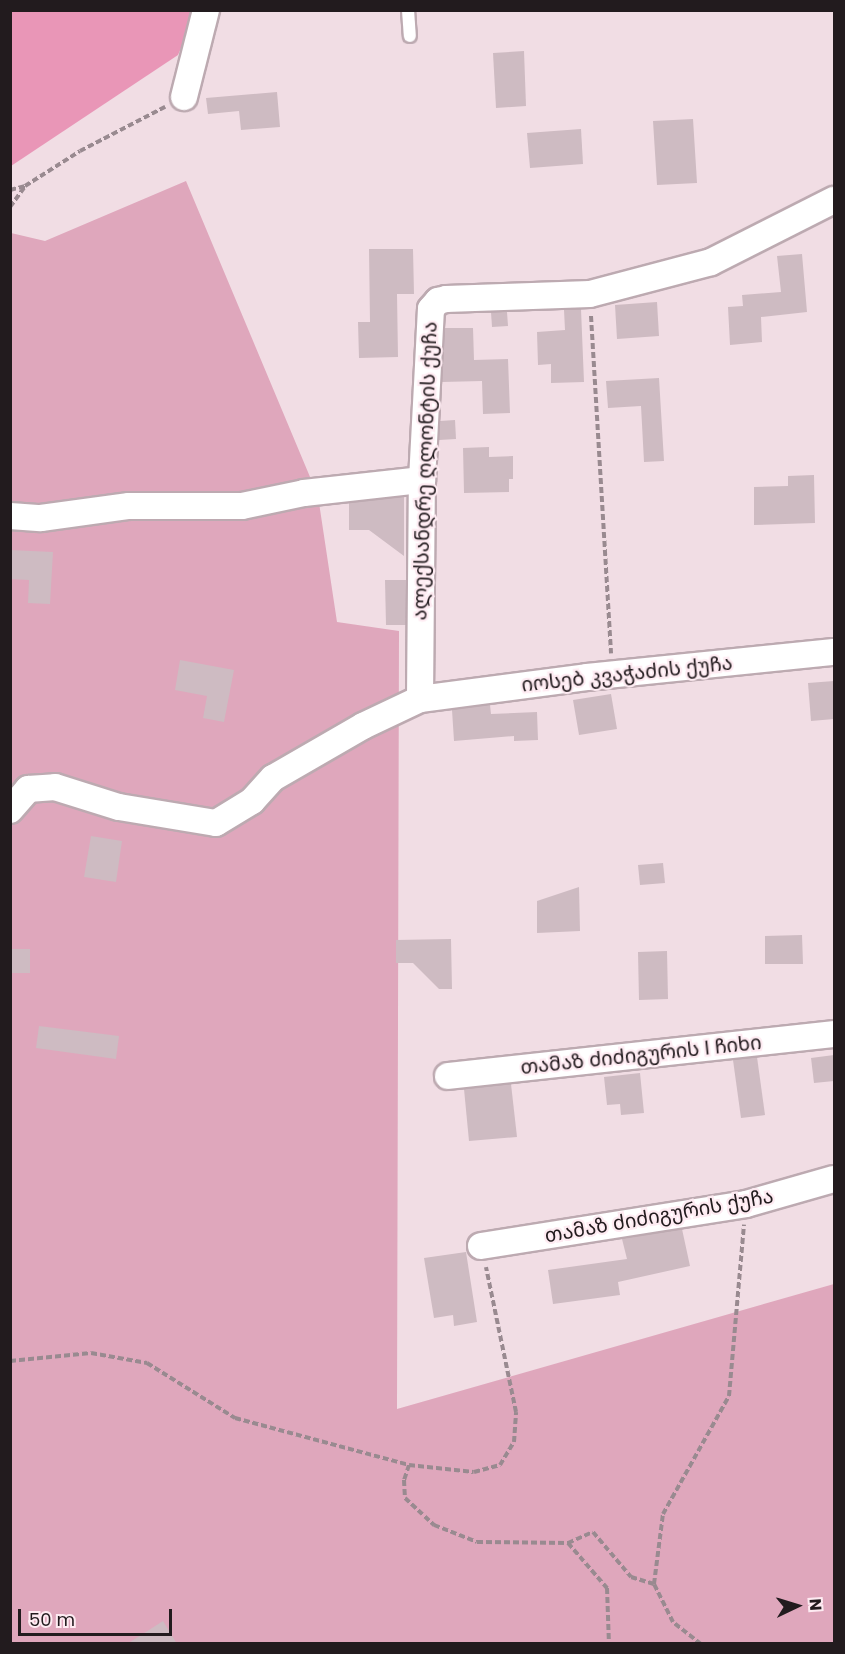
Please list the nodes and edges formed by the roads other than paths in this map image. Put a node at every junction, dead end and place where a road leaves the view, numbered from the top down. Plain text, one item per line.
1 (206, 10) edge
2 (408, 10) edge
3 (410, 36) dead end
4 (184, 97) road end
5 (834, 200) edge
6 (422, 480) junction
7 (10, 516) edge
8 (834, 652) edge
9 (420, 699) junction
10 (10, 810) edge
11 (834, 1034) edge
12 (448, 1076) dead end
13 (834, 1179) edge
14 (481, 1246) road end

1 - 4 street
2 - 3 lane
5 - 6 street, ალექსანდრე ღლონტის ქუჩა
6 - 7 street
6 - 9 street, ალექსანდრე ღლონტის ქუჩა
8 - 9 street, იოსებ კვაჭაძის ქუჩა
9 - 10 street, იოსებ კვაჭაძის ქუჩა
11 - 12 street, თამაზ ძიძიგურის I ჩიხი
13 - 14 street, თამაზ ძიძიგურის ქუჩა

